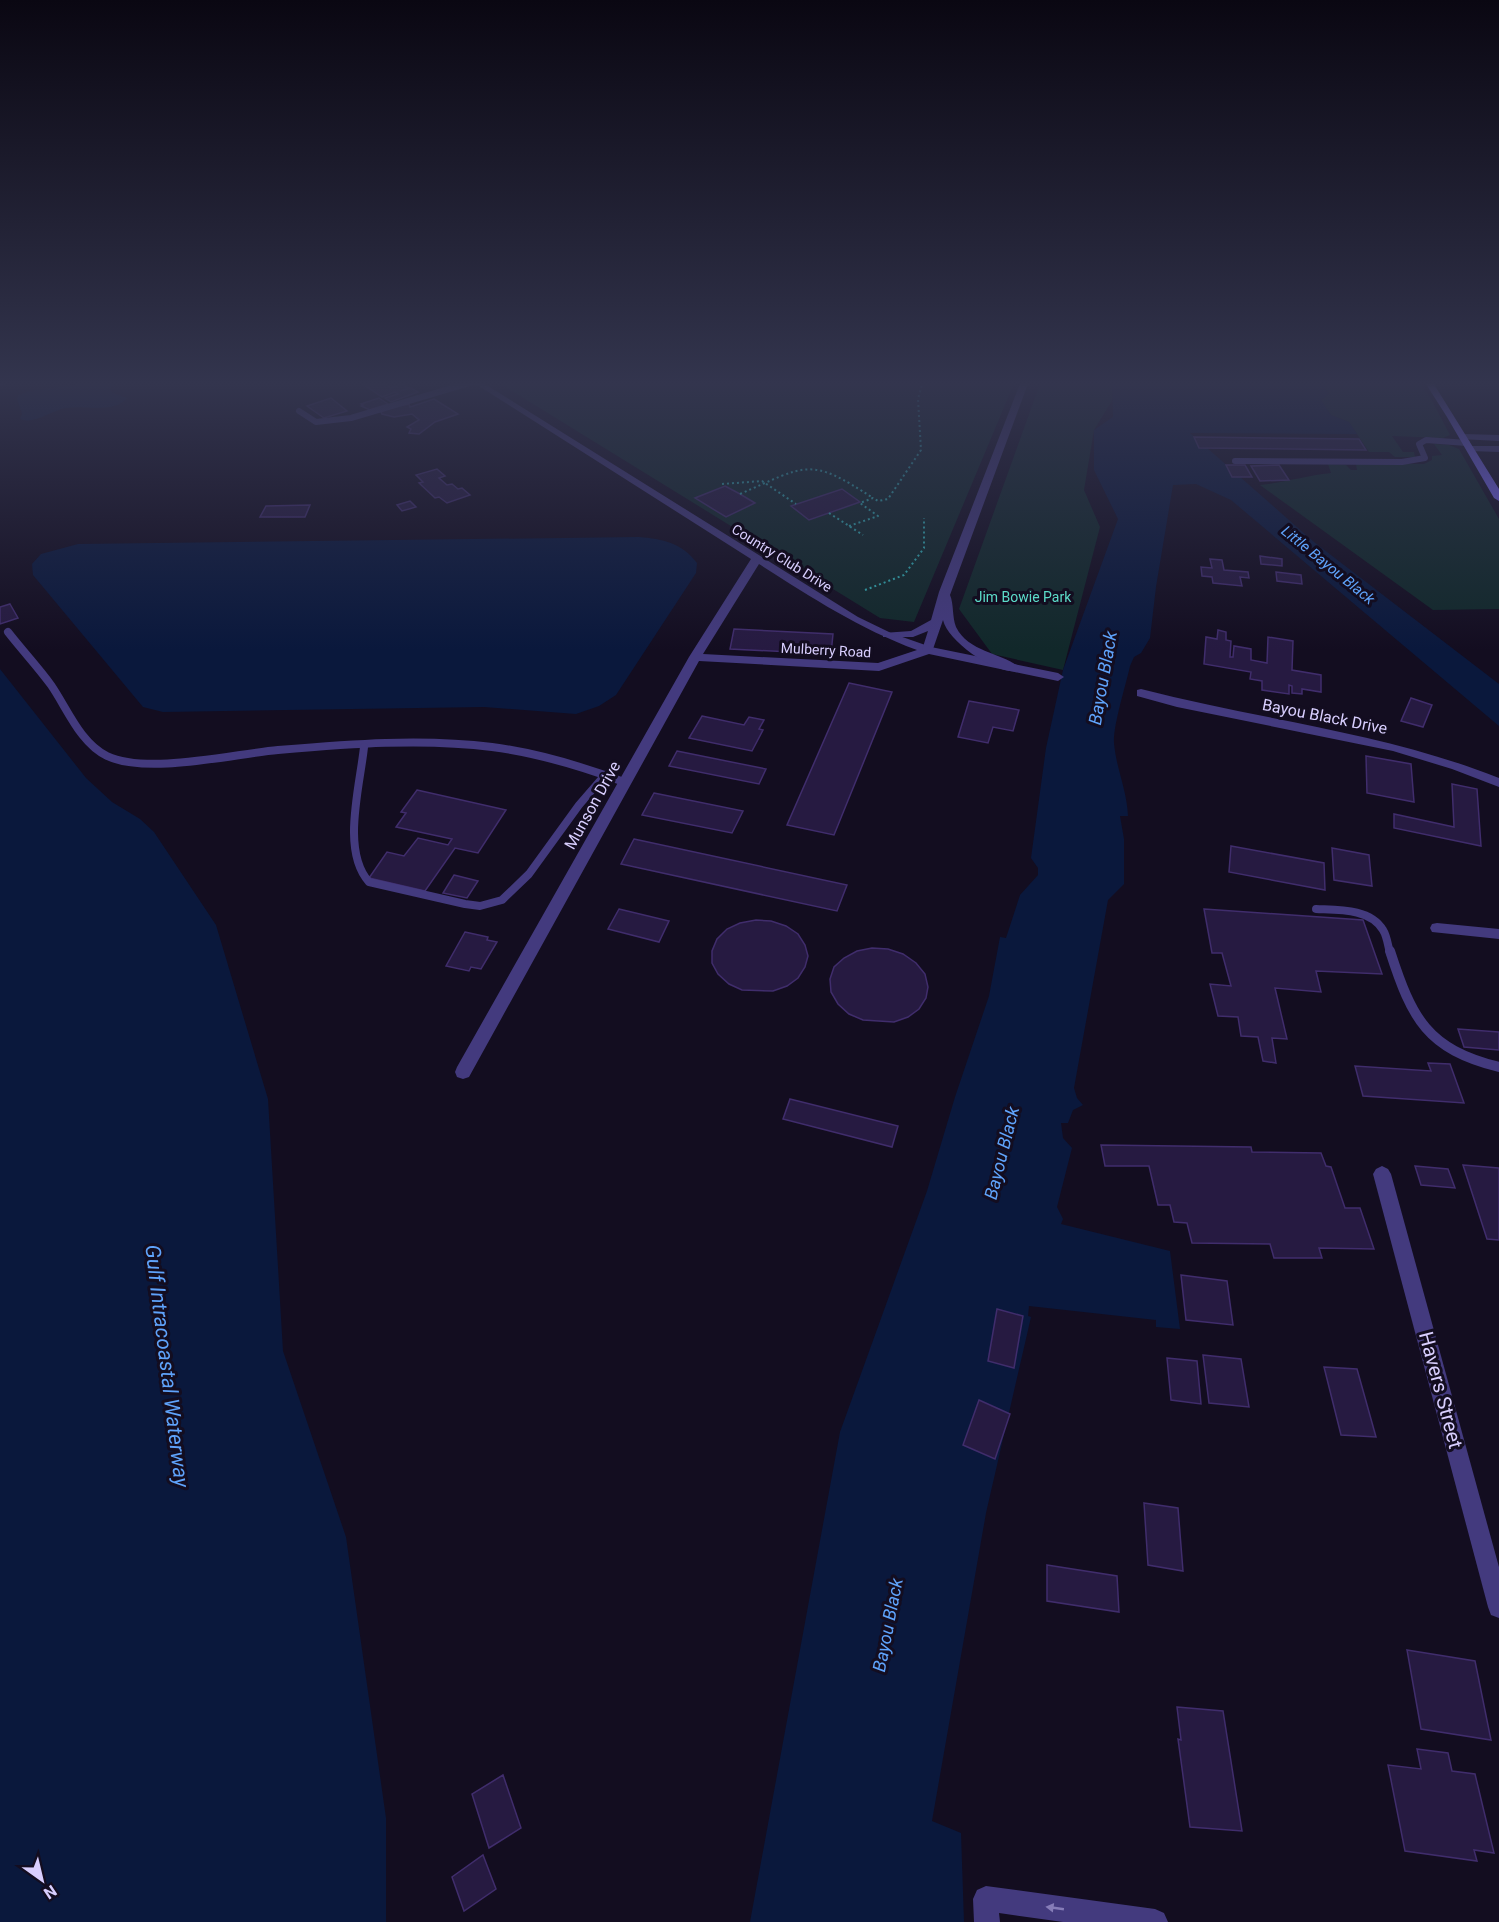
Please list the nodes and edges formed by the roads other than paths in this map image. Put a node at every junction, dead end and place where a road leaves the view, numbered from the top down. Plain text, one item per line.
1 (618, 471) edge
2 (991, 471) edge
3 (1483, 471) edge
4 (1499, 498) edge
5 (757, 558) junction
6 (945, 592) junction
7 (936, 622) junction
8 (8, 632) dead end
9 (886, 635) junction
10 (928, 650) junction
11 (695, 657) junction
12 (1014, 668) junction
13 (1058, 677) dead end
14 (1141, 693) dead end
15 (364, 747) junction
16 (605, 775) junction
17 (624, 782) junction
18 (1499, 783) edge
19 (1316, 909) dead end
20 (1437, 928) dead end
21 (1499, 934) edge
22 (1499, 1067) edge
23 (463, 1072) dead end
24 (1382, 1174) dead end
25 (1499, 1607) edge
26 (987, 1922) edge
27 (1155, 1922) edge

1 - 5 street, Country Club Drive
2 - 6 street
3 - 4 main road
5 - 9 street, Country Club Drive
5 - 11 street, Munson Drive
6 - 7 street
6 - 12 street
7 - 9 street
7 - 10 street
8 - 15 lane
9 - 10 street, Country Club Drive
10 - 11 street, Mulberry Road
10 - 12 street
11 - 17 street, Munson Drive
12 - 13 street
14 - 18 street, Bayou Black Drive
15 - 16 lane
15 - 16 lane
16 - 17 lane
17 - 23 street, Munson Drive
19 - 22 lane
20 - 21 street
24 - 25 street, Havers Street
27 -> 26 street

